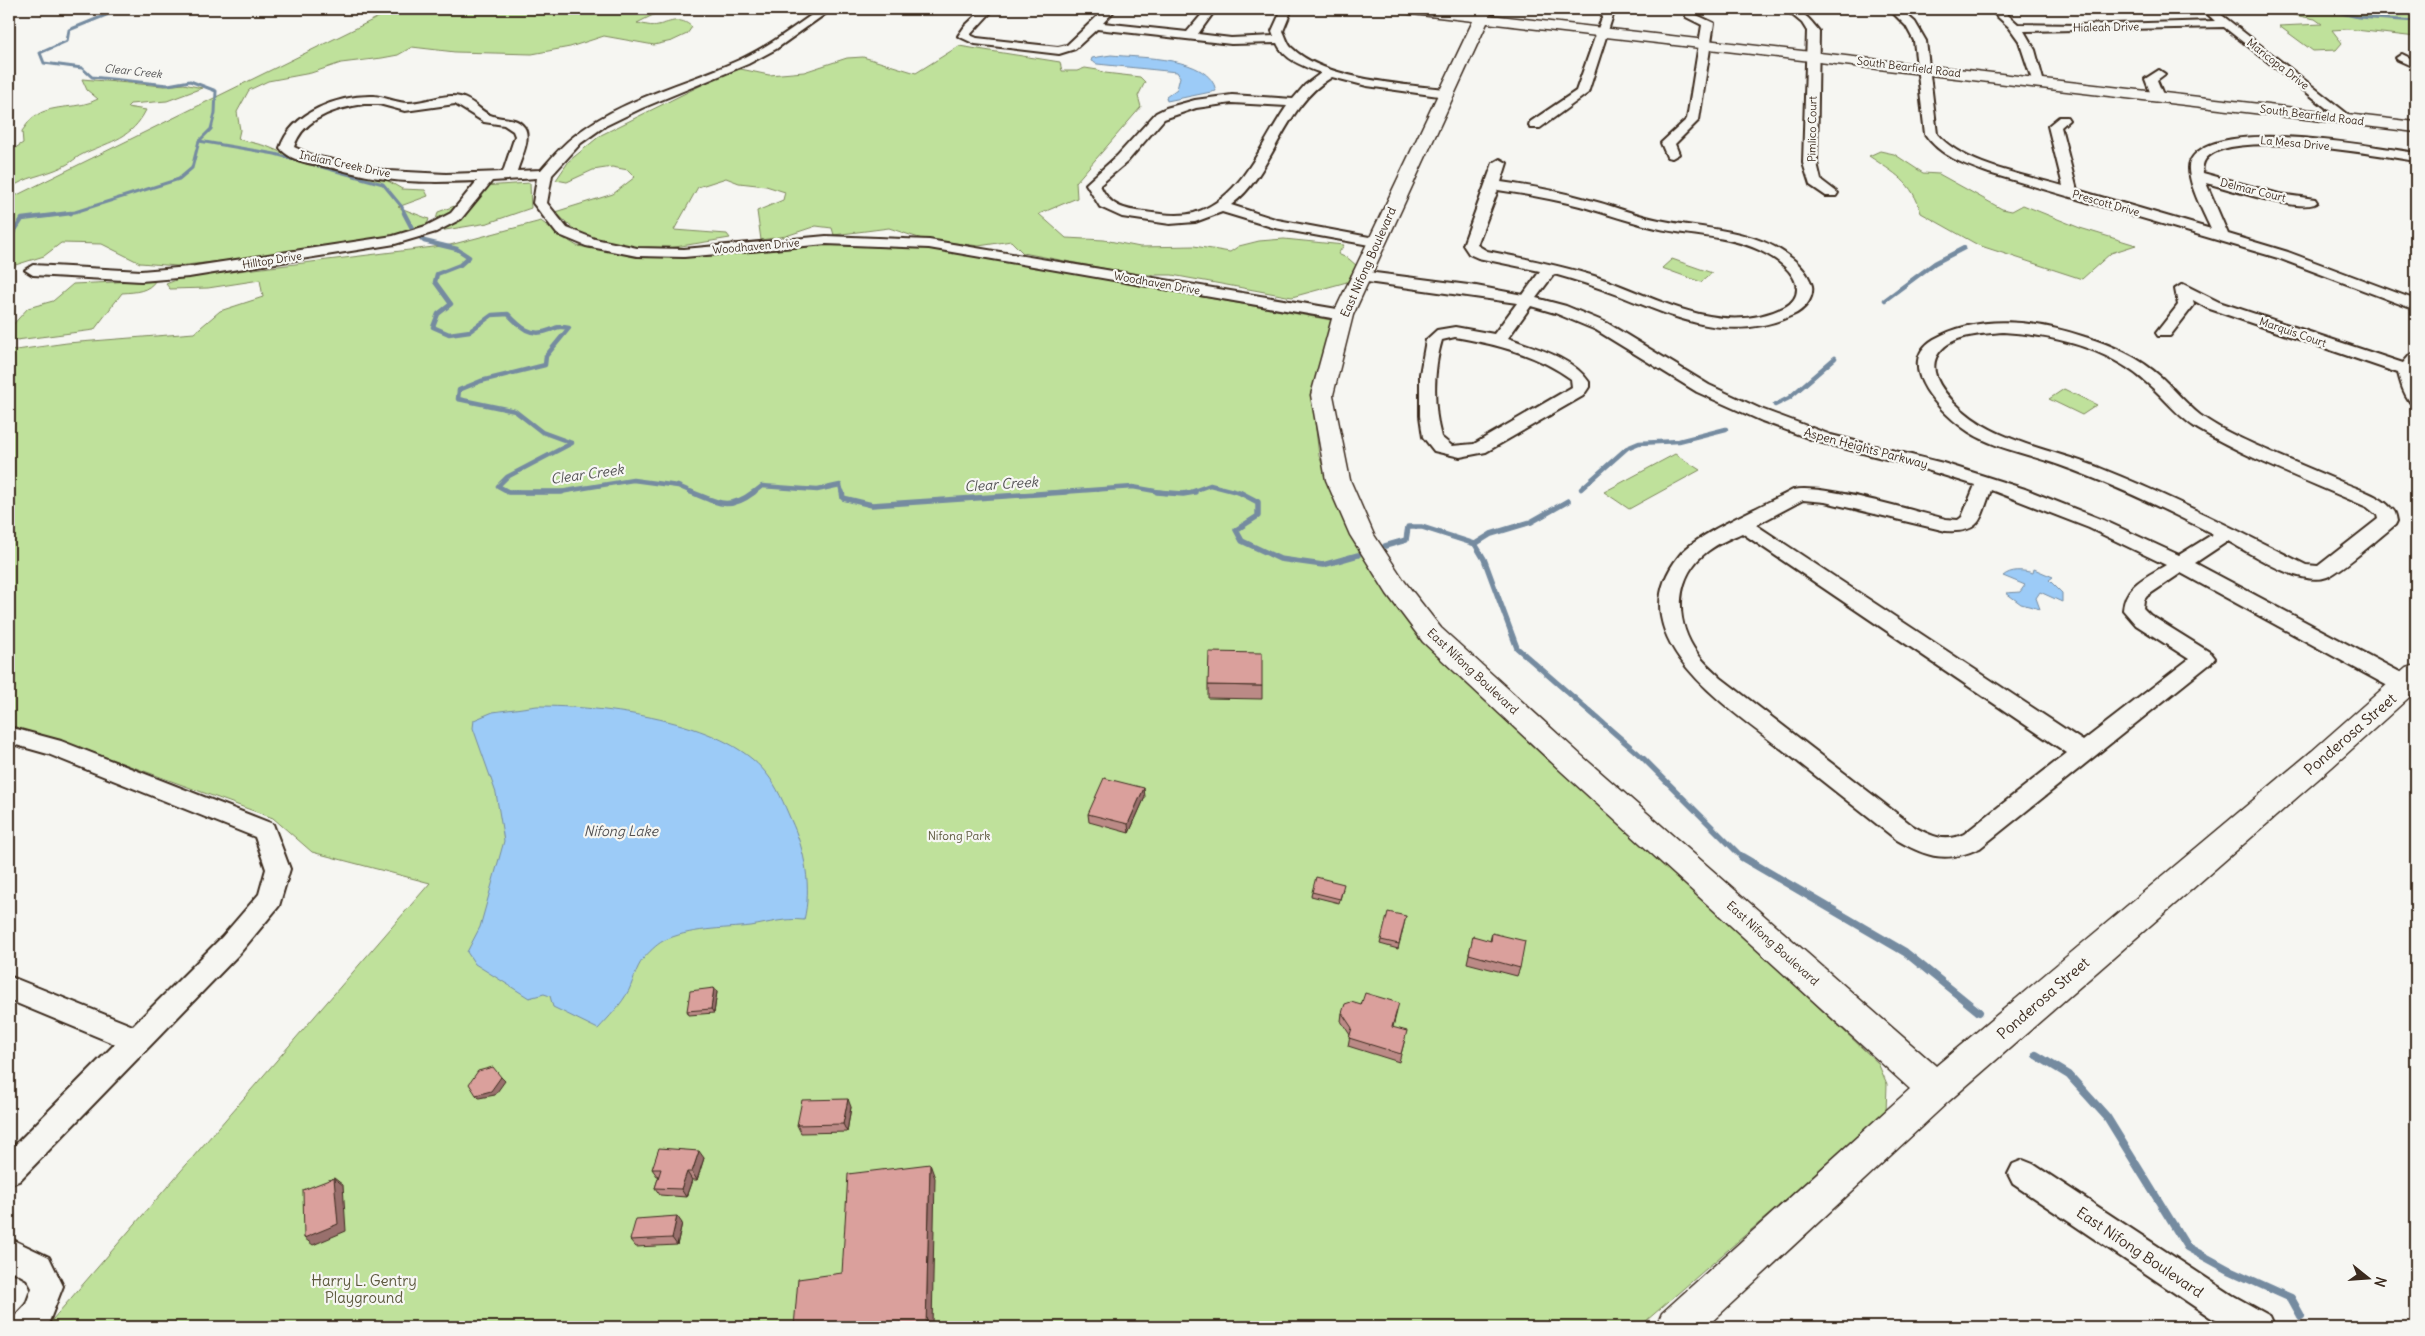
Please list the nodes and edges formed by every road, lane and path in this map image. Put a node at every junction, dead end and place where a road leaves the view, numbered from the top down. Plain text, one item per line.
1 (827, 9) edge
2 (990, 9) edge
3 (1111, 9) edge
4 (1196, 9) edge
5 (1287, 9) edge
6 (1402, 9) edge
7 (1610, 9) edge
8 (1790, 9) edge
9 (1894, 9) edge
10 (1994, 9) edge
11 (2207, 9) edge
12 (1484, 13) edge
13 (1690, 15) dead end
14 (2228, 24) junction
15 (1094, 25) junction
16 (2014, 27) junction
17 (1604, 31) junction
18 (1189, 37) junction
19 (1279, 39) junction
20 (1707, 43) junction
21 (1814, 56) junction
22 (2402, 58) dead end
23 (2416, 65) edge
24 (1923, 69) junction
25 (1329, 74) junction
26 (2159, 74) dead end
27 (2038, 83) junction
28 (1446, 93) junction
29 (2158, 96) junction
30 (1295, 103) junction
31 (2348, 119) junction
32 (2063, 120) dead end
33 (1535, 125) dead end
34 (2416, 127) edge
35 (1672, 154) dead end
36 (2416, 157) edge
37 (1500, 163) dead end
38 (545, 174) junction
39 (509, 176) junction
40 (2197, 176) junction
41 (488, 177) junction
42 (1493, 184) junction
43 (2071, 192) junction
44 (1831, 193) dead end
45 (2310, 202) dead end
46 (1222, 207) junction
47 (2222, 237) junction
48 (1375, 242) junction
49 (1550, 268) junction
50 (33, 270) dead end
51 (1359, 279) junction
52 (1524, 303) junction
53 (2416, 305) edge
54 (1343, 315) junction
55 (2164, 333) dead end
56 (1498, 340) junction
57 (2411, 364) edge
58 (2416, 398) edge
59 (1984, 487) junction
60 (1742, 524) junction
61 (2226, 533) junction
62 (2176, 568) junction
63 (2405, 685) edge
64 (9, 735) edge
65 (2082, 752) junction
66 (9, 988) edge
67 (138, 1041) junction
68 (1936, 1089) junction
69 (9, 1172) edge
70 (2023, 1174) dead end
71 (9, 1253) edge
72 (26, 1327) edge
73 (1676, 1327) edge
74 (2259, 1327) edge

1 - 38 street
2 - 15 street
3 - 15 street
4 - 18 street
5 - 19 street
6 - 12 street, South Bearfield Road
7 - 17 street
8 - 21 street, Pimlico Court
9 - 24 street, Prescott Drive
10 - 16 street
11 - 14 street, Maricopa Drive
12 - 17 street, South Bearfield Road
12 - 28 street, East Nifong Boulevard
13 - 20 street
14 - 16 street, Hialeah Drive
14 - 31 street, Maricopa Drive
15 - 18 street
16 - 27 street
17 - 20 street, South Bearfield Road
17 - 33 street
18 - 19 street
19 - 25 street
20 - 21 street, South Bearfield Road
20 - 35 street
21 - 24 street, South Bearfield Road
21 - 44 street, Pimlico Court
22 - 23 street
24 - 27 street, South Bearfield Road
24 - 43 street, Prescott Drive
25 - 28 street
25 - 30 street
26 - 29 street
27 - 29 street, South Bearfield Road
28 - 48 street, East Nifong Boulevard
29 - 31 street, South Bearfield Road
30 - 46 street
30 - 46 street
31 - 34 street, South Bearfield Road
32 - 43 street
36 - 40 street, La Mesa Drive
37 - 42 street
38 - 39 street, Indian Creek Drive
38 - 54 street, Woodhaven Drive
39 - 41 street, Indian Creek Drive
39 - 41 street, Indian Creek Drive
40 - 45 street, Delmar Court
40 - 47 street
41 - 50 street, Hilltop Drive
42 - 49 street
42 - 49 street
43 - 47 street, Prescott Drive
46 - 48 street
47 - 53 street, Prescott Drive
48 - 51 street, East Nifong Boulevard
49 - 52 street
51 - 52 street, Aspen Heights Parkway
51 - 54 street, East Nifong Boulevard
52 - 56 street
52 - 59 street, Aspen Heights Parkway
54 - 68 street, East Nifong Boulevard
55 - 57 street, Marquis Court
56 - 56 street
57 - 58 street
59 - 60 street
59 - 62 street, Aspen Heights Parkway
60 - 65 street
60 - 65 street
61 - 61 street
61 - 62 street
62 - 63 street, Aspen Heights Parkway
62 - 65 street
63 - 68 street, Ponderosa Street
64 - 67 street
66 - 67 street
67 - 69 street
68 - 73 street, Ponderosa Street
70 - 74 street, East Nifong Boulevard
71 - 72 street

